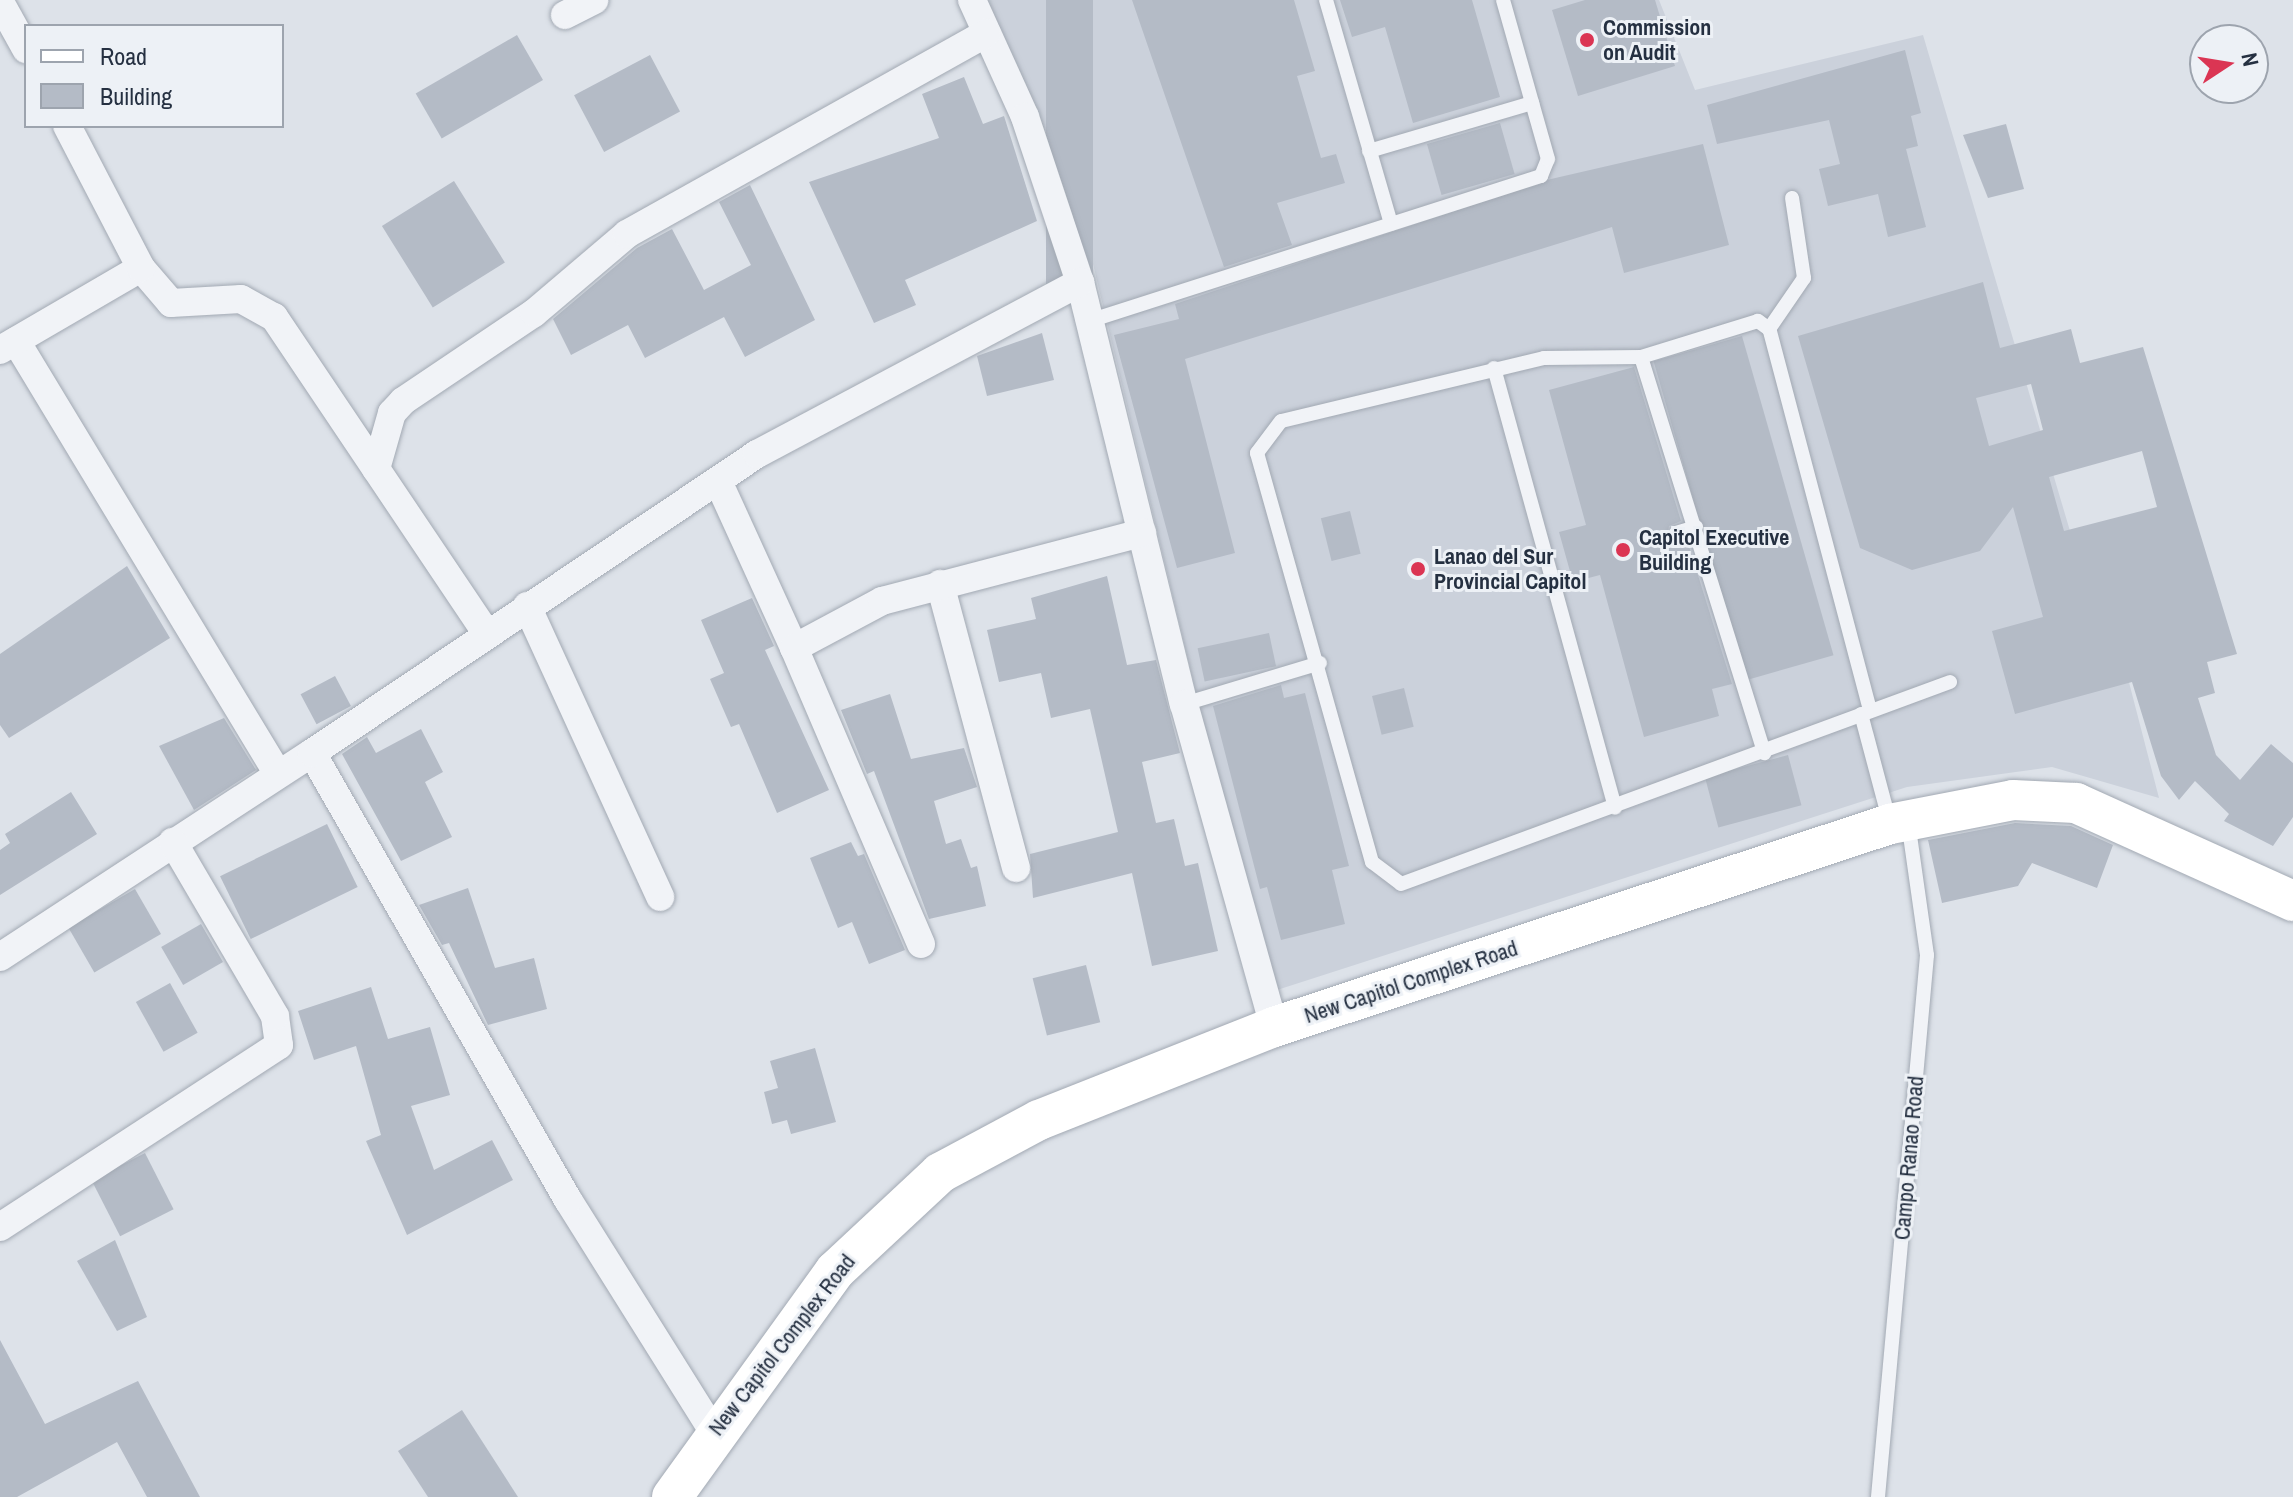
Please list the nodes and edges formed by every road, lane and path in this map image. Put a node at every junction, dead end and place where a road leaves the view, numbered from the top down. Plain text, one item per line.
1 (594, 0) edge
2 (972, 0) edge
3 (1326, 0) edge
4 (1503, 0) edge
5 (0, 2) edge
6 (565, 15) dead end
7 (987, 33) junction
8 (24, 45) edge
9 (1532, 103) junction
10 (68, 128) edge
11 (1369, 151) junction
12 (1792, 198) dead end
13 (1391, 224) junction
14 (141, 268) junction
15 (1080, 282) junction
16 (1089, 321) junction
17 (1769, 329) junction
18 (8, 346) edge
19 (1641, 357) junction
20 (1494, 368) junction
21 (376, 469) junction
22 (718, 481) junction
23 (1696, 527) junction
24 (1142, 533) junction
25 (1676, 533) dead end
26 (1569, 567) dead end
27 (1552, 572) junction
28 (940, 584) junction
29 (527, 606) junction
30 (488, 635) junction
31 (794, 648) junction
32 (1320, 663) junction
33 (1950, 682) dead end
34 (1184, 704) junction
35 (1866, 712) junction
36 (312, 753) junction
37 (1764, 753) junction
38 (278, 774) junction
39 (1615, 808) junction
40 (1899, 822) junction
41 (173, 842) junction
42 (1016, 868) dead end
43 (660, 897) dead end
44 (2293, 901) edge
45 (921, 944) dead end
46 (0, 957) edge
47 (1274, 1027) junction
48 (0, 1227) edge
49 (713, 1431) junction
50 (672, 1497) edge
51 (1878, 1497) edge

1 - 6 street
2 - 7 street
3 - 11 lane
4 - 9 lane
5 - 8 street
7 - 15 street
7 - 21 street
9 - 11 lane
9 - 13 lane
10 - 14 street
11 - 13 lane
12 - 17 lane
13 - 16 lane
14 - 18 street
14 - 21 street
15 - 16 street
15 - 22 street
16 - 24 street
17 - 19 lane
17 - 35 lane, Campo Ranao Road
18 - 38 street
19 - 20 lane
19 - 23 lane
20 - 27 lane
20 - 32 lane
21 - 30 street
22 - 29 street
22 - 31 street
23 - 25 lane
23 - 37 lane
24 - 28 street
24 - 34 street
26 - 27 lane
27 - 39 lane
28 - 31 street
28 - 42 street
29 - 30 street
29 - 43 street
30 - 36 street
31 - 45 street
32 - 34 lane
32 - 39 lane
33 - 35 lane
34 - 47 street
35 - 37 lane
35 - 40 lane, Campo Ranao Road
36 - 38 street
36 - 49 street
37 - 39 lane
38 - 41 street
40 - 44 main road, New Capitol Complex Road
40 - 47 main road, New Capitol Complex Road
40 - 51 lane, Campo Ranao Road
41 - 46 street
41 - 48 street
47 - 49 main road, New Capitol Complex Road
49 - 50 main road, New Capitol Complex Road

